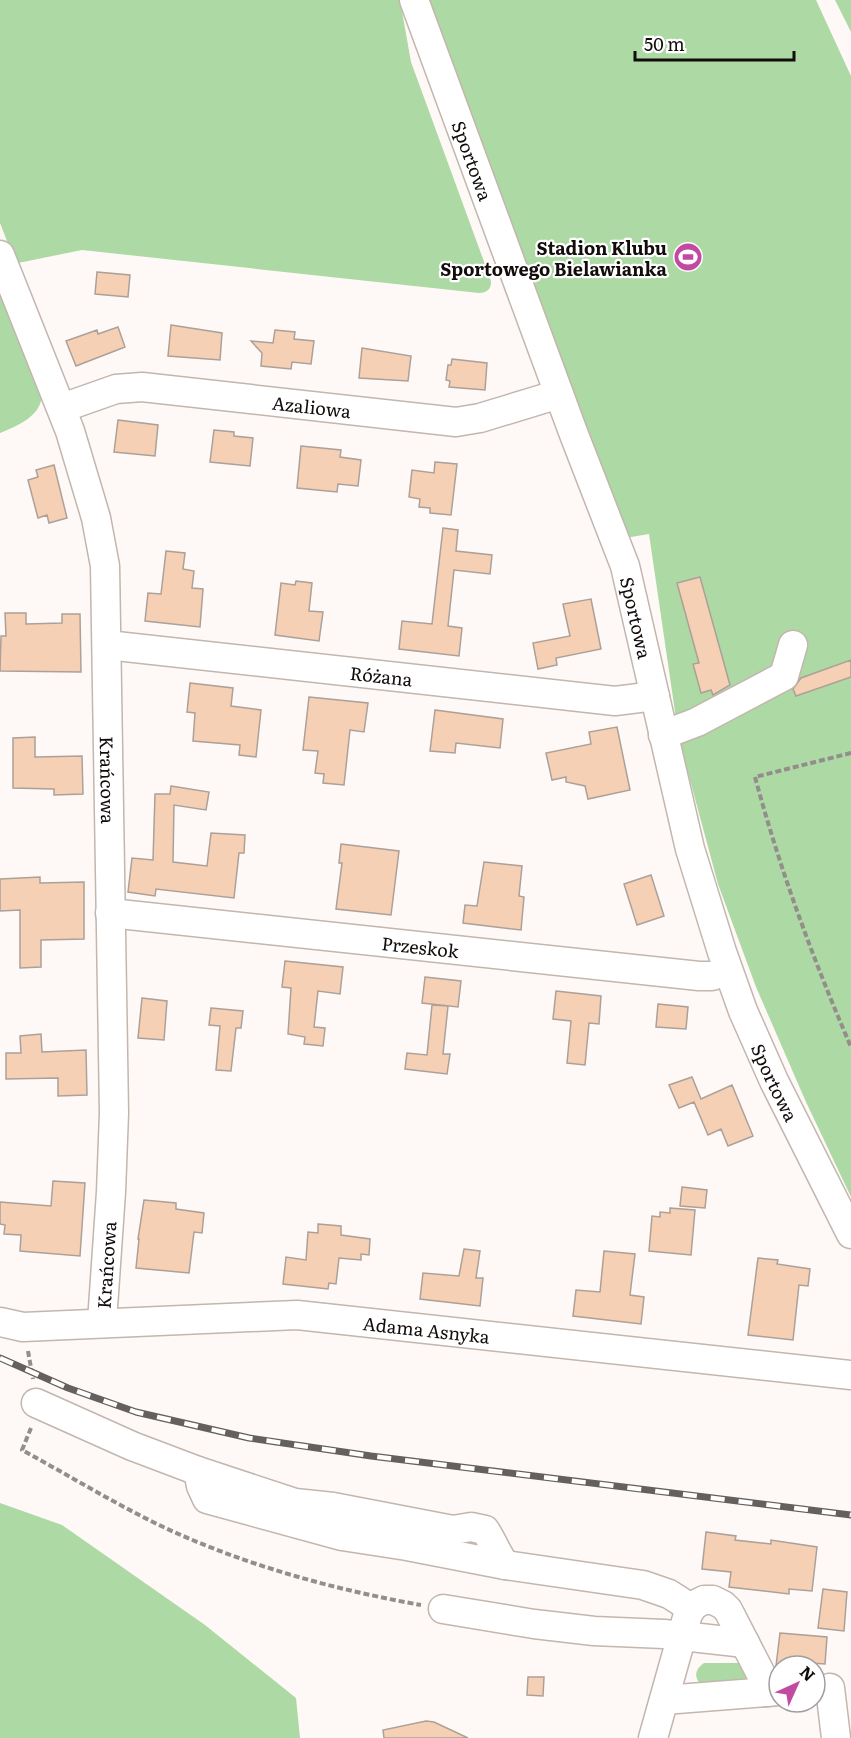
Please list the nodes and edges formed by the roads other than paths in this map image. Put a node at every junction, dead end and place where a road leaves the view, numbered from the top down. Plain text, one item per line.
1 (414, 0) edge
2 (0, 255) edge
3 (559, 394) junction
4 (62, 408) junction
5 (107, 645) junction
6 (793, 645) dead end
7 (655, 696) junction
8 (663, 735) junction
9 (110, 913) junction
10 (728, 971) junction
11 (851, 1234) edge
12 (0, 1322) edge
13 (102, 1322) junction
14 (851, 1375) edge
15 (36, 1403) dead end
16 (691, 1608) junction
17 (443, 1609) road end
18 (682, 1636) junction
19 (744, 1643) junction
20 (767, 1684) edge
21 (832, 1687) edge
22 (767, 1692) edge
23 (664, 1700) junction
24 (653, 1738) edge
25 (836, 1738) edge

1 - 3 street, Sportowa
2 - 4 street, Krańcowa
3 - 4 street, Azaliowa
3 - 7 street, Sportowa
4 - 5 street, Krańcowa
5 - 7 street, Różana
5 - 9 street, Krańcowa
6 - 8 street
7 - 8 street, Sportowa
8 - 10 street, Sportowa
9 - 10 street, Przeskok
9 - 13 street, Krańcowa
10 - 11 street, Sportowa
12 - 13 street, Adama Asnyka
13 - 14 street, Adama Asnyka
15 - 16 street
16 - 18 street
16 - 19 street
17 - 18 street
18 - 19 street
18 - 23 street
19 - 20 street
21 - 25 street
22 - 23 street
23 - 24 street

